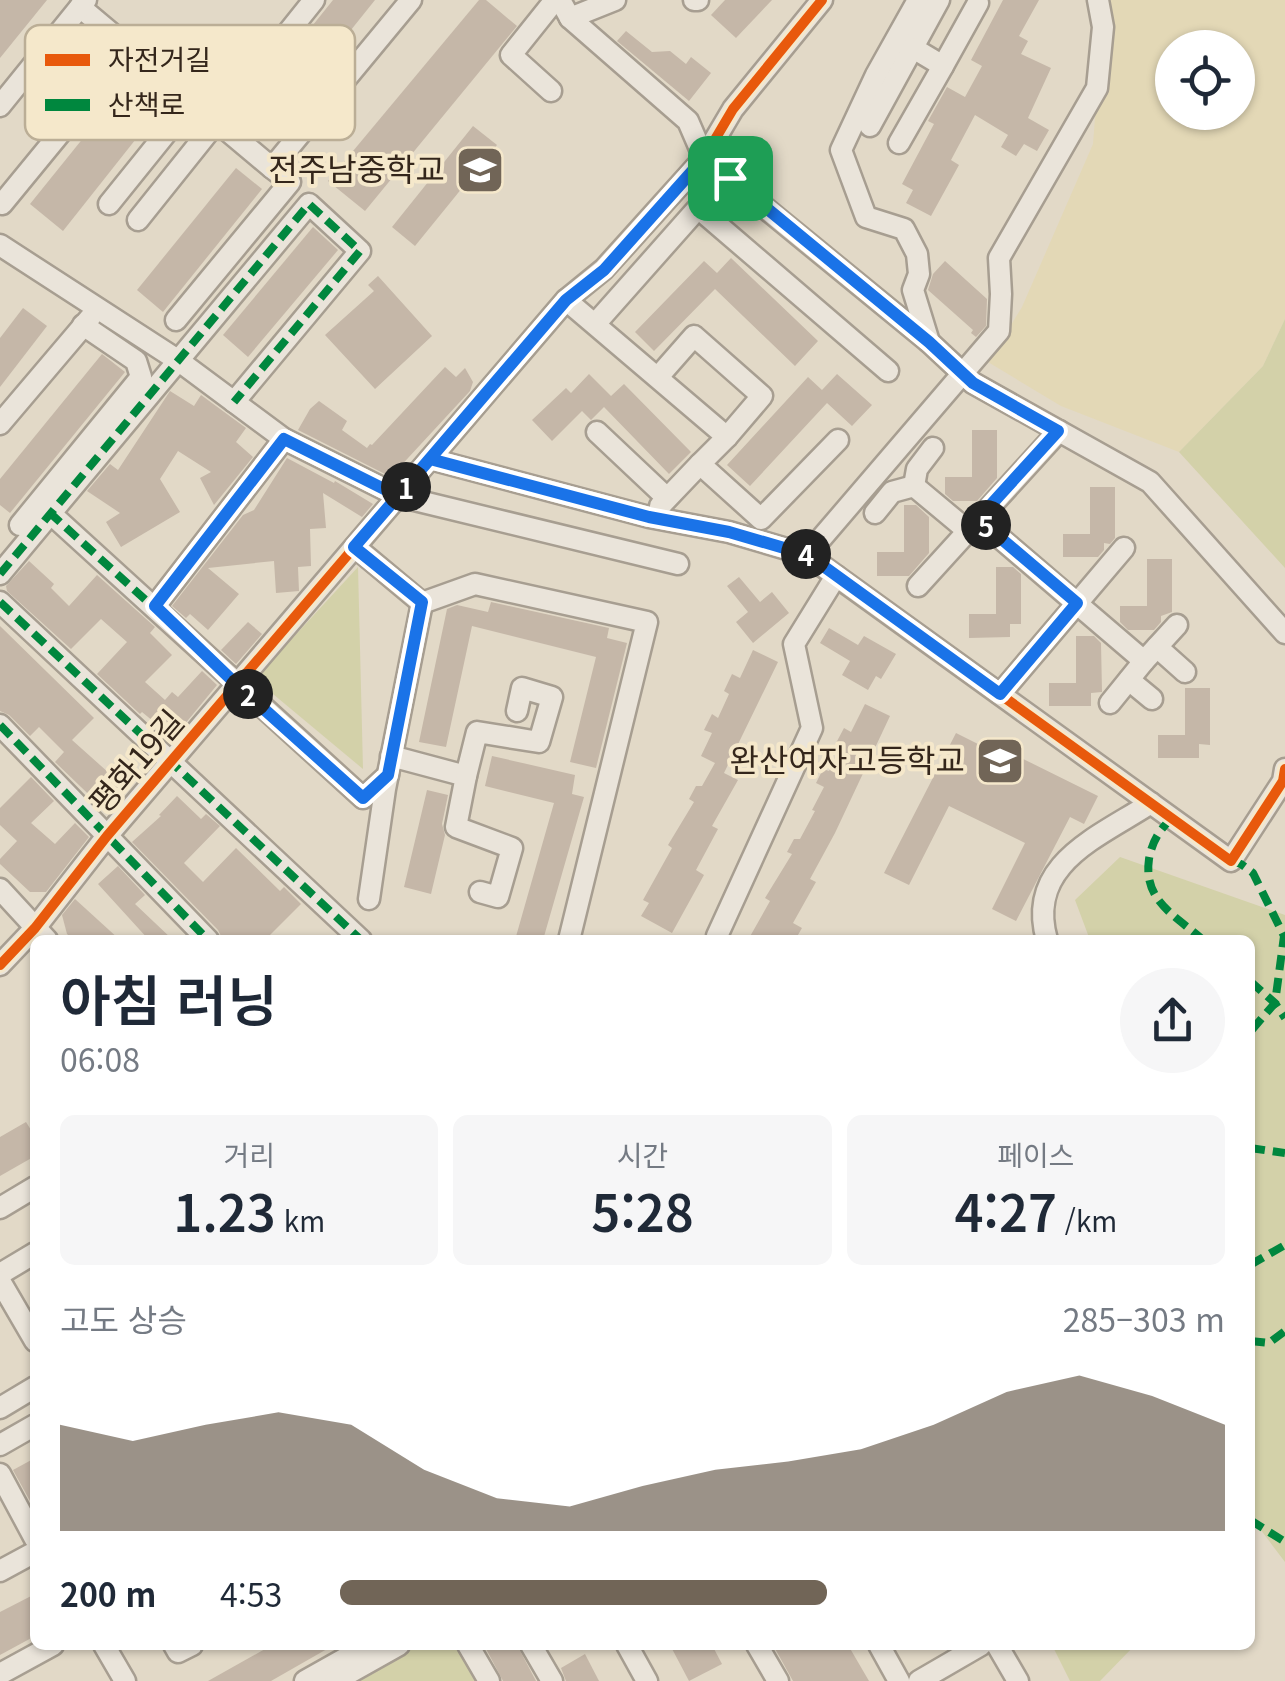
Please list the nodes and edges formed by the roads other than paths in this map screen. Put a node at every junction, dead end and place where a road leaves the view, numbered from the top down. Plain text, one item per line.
1 (314, 0) edge
2 (411, 0) edge
3 (615, 0) edge
4 (822, 0) edge
5 (918, 0) edge
6 (939, 0) edge
7 (1098, 0) edge
8 (978, 3) dead end
9 (83, 4) edge
10 (562, 6) edge
11 (66, 25) edge
12 (107, 25) edge
13 (294, 25) edge
14 (913, 48) junction
15 (942, 66) junction
16 (355, 68) edge
17 (25, 75) edge
18 (551, 91) dead end
19 (0, 106) edge
20 (870, 126) dead end
21 (55, 140) edge
22 (161, 140) edge
23 (201, 140) edge
24 (239, 140) edge
25 (295, 140) edge
26 (900, 142) dead end
27 (704, 158) junction
28 (272, 168) junction
29 (2, 204) edge
30 (109, 204) dead end
31 (138, 220) dead end
32 (0, 245) edge
33 (566, 300) junction
34 (90, 317) junction
35 (176, 320) dead end
36 (596, 323) junction
37 (929, 342) junction
38 (178, 361) junction
39 (888, 371) dead end
40 (962, 374) junction
41 (658, 377) junction
42 (234, 402) junction
43 (0, 424) edge
44 (1058, 431) junction
45 (597, 432) dead end
46 (727, 437) junction
47 (284, 439) junction
48 (838, 440) dead end
49 (933, 448) dead end
50 (430, 459) junction
51 (700, 464) junction
52 (914, 486) junction
53 (398, 496) junction
54 (667, 498) junction
55 (49, 512) junction
56 (875, 513) dead end
57 (649, 517) junction
58 (20, 525) dead end
59 (973, 525) junction
60 (354, 547) junction
61 (1124, 548) dead end
62 (808, 555) junction
63 (678, 564) dead end
64 (0, 574) edge
65 (836, 576) junction
66 (918, 586) dead end
67 (0, 602) edge
68 (422, 602) junction
69 (1077, 603) junction
70 (155, 606) junction
71 (1177, 625) dead end
72 (1285, 633) edge
73 (1151, 654) junction
74 (1184, 672) dead end
75 (1129, 680) junction
76 (236, 684) junction
77 (1000, 694) junction
78 (1152, 699) dead end
79 (1110, 703) dead end
80 (517, 711) dead end
81 (0, 725) edge
82 (169, 763) junction
83 (390, 765) junction
84 (1285, 770) edge
85 (466, 776) junction
86 (1151, 803) junction
87 (106, 836) junction
88 (0, 889) edge
89 (480, 892) dead end
90 (369, 899) dead end
91 (41, 934) edge
92 (203, 935) edge
93 (356, 935) edge
94 (571, 935) edge
95 (717, 935) edge
96 (1048, 935) edge
97 (30, 942) edge
98 (0, 965) edge
99 (30, 1190) edge
100 (0, 1208) edge
101 (30, 1257) edge
102 (0, 1278) edge
103 (30, 1331) edge
104 (30, 1391) edge
105 (0, 1408) edge
106 (30, 1427) edge
107 (0, 1445) edge
108 (3, 1485) edge
109 (30, 1524) edge
110 (30, 1555) edge
111 (0, 1571) edge
112 (45, 1650) edge
113 (107, 1650) edge
114 (390, 1650) edge
115 (471, 1650) edge
116 (533, 1650) edge
117 (630, 1650) edge
118 (760, 1650) edge
119 (882, 1650) edge
120 (972, 1650) edge
121 (1000, 1650) edge
122 (341, 1652) edge
123 (0, 1674) edge
124 (124, 1681) edge
125 (305, 1681) edge
126 (336, 1681) edge
127 (489, 1681) edge
128 (552, 1681) edge
129 (647, 1681) edge
130 (778, 1681) edge
131 (900, 1681) edge
132 (919, 1681) edge
133 (1018, 1681) edge

1 - 13 street
2 - 16 street
3 - 10 street
4 - 27 street, 평화19길
5 - 37 street
6 - 14 street
7 - 40 street
8 - 15 street
9 - 11 street
9 - 12 street
10 - 18 street
10 - 27 street
14 - 15 street
14 - 20 street
15 - 26 street
17 - 19 street
21 - 29 street
22 - 30 street
23 - 31 street
24 - 28 street
25 - 28 street
27 - 33 street, 평화19길
27 - 37 street
28 - 35 street
32 - 34 street
33 - 36 street
33 - 50 street, 평화19길
34 - 38 street
34 - 43 street
34 - 58 street
36 - 39 street
36 - 41 street
37 - 40 street
38 - 42 street
38 - 42 street
38 - 55 street
40 - 44 street
40 - 62 street
41 - 46 street
41 - 46 street
42 - 47 street
44 - 59 street
44 - 72 street
45 - 54 street
46 - 51 street
47 - 53 street
47 - 70 street
48 - 51 street
49 - 52 street
50 - 53 street, 평화19길
50 - 57 street
51 - 54 street
52 - 56 street
52 - 59 street
53 - 60 street, 평화19길
53 - 63 street
54 - 57 street
55 - 64 street
55 - 70 street
57 - 62 street
59 - 66 street
59 - 69 street
60 - 68 street
60 - 76 street, 평화19길
61 - 69 street
62 - 65 street
65 - 77 street
65 - 95 street
67 - 82 street
68 - 83 street
68 - 94 street
69 - 73 street
69 - 77 street
70 - 76 street
71 - 73 street
73 - 74 street
73 - 75 street
75 - 78 street
75 - 79 street
76 - 82 street, 평화19길
76 - 83 street
77 - 86 street
80 - 85 street
81 - 87 street
82 - 87 street, 평화19길
82 - 93 street
83 - 85 street
83 - 90 street
84 - 86 street
85 - 89 street
86 - 96 street
87 - 91 street, 평화19길
87 - 92 street
88 - 91 street
97 - 98 street, 평화19길
99 - 100 street
101 - 102 street
102 - 103 street
104 - 105 street
106 - 107 street
108 - 109 street
110 - 111 street
112 - 123 street
113 - 124 street
114 - 126 street
115 - 127 street
116 - 128 street
117 - 129 street
118 - 130 street
119 - 131 street
120 - 132 street
121 - 133 street
122 - 125 street

